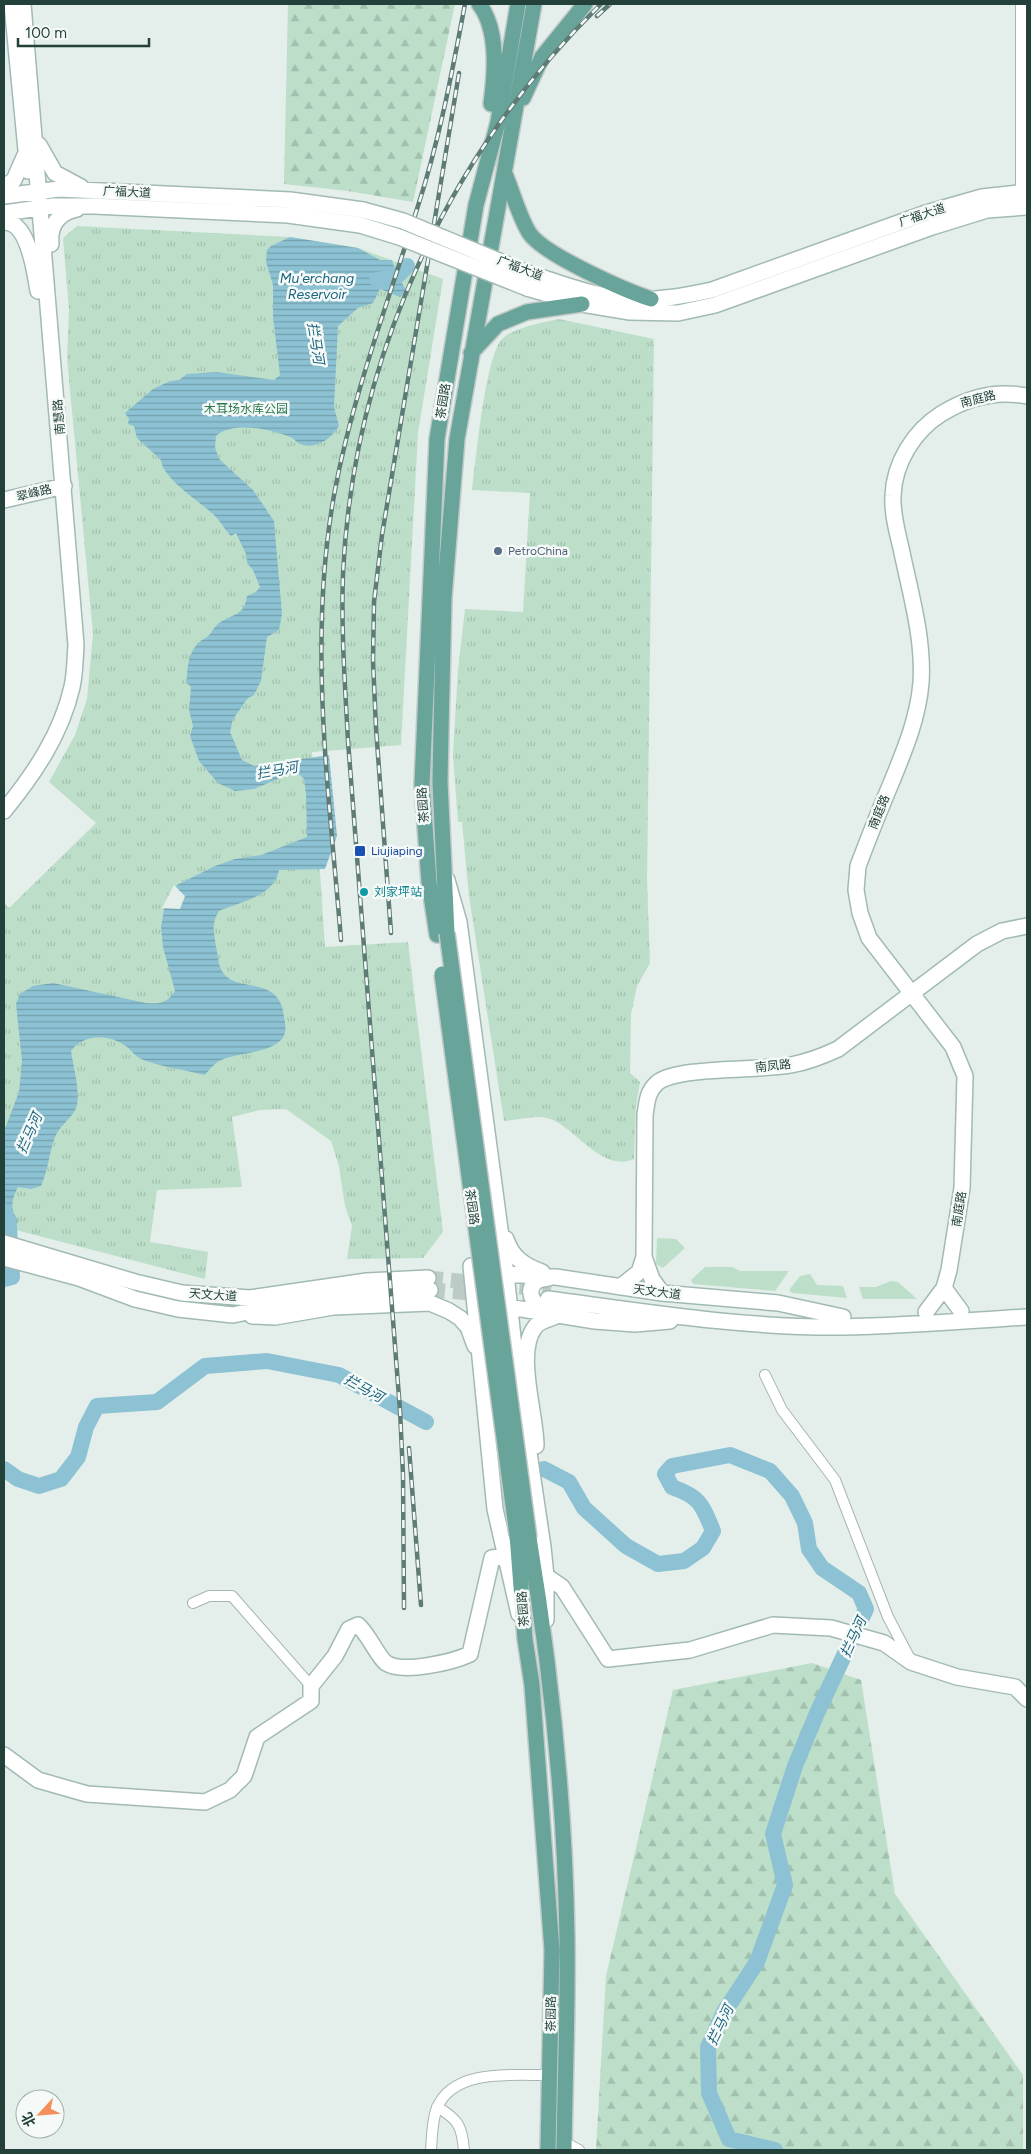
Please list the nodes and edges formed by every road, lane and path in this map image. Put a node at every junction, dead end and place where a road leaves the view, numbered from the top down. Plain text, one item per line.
1 (479, 4) edge
2 (518, 4) edge
3 (534, 4) edge
4 (585, 4) edge
5 (1021, 4) edge
6 (13, 6) edge
7 (513, 120) junction
8 (36, 138) junction
9 (26, 151) junction
10 (505, 174) junction
11 (4, 187) edge
12 (90, 190) junction
13 (35, 192) junction
14 (1024, 192) edge
15 (4, 196) edge
16 (94, 206) junction
17 (476, 206) junction
18 (1027, 207) edge
19 (36, 208) junction
20 (4, 214) edge
21 (4, 222) edge
22 (528, 280) junction
23 (38, 292) junction
24 (651, 300) junction
25 (582, 304) junction
26 (51, 333) junction
27 (471, 353) junction
28 (1027, 396) edge
29 (60, 487) junction
30 (4, 500) edge
31 (4, 796) edge
32 (4, 811) edge
33 (446, 877) junction
34 (1027, 926) edge
35 (442, 934) junction
36 (911, 994) junction
37 (498, 1215) junction
38 (4, 1242) edge
39 (644, 1257) junction
40 (4, 1258) edge
41 (471, 1266) joint
42 (81, 1271) junction
43 (506, 1274) junction
44 (620, 1287) junction
45 (944, 1288) junction
46 (551, 1289) junction
47 (430, 1290) junction
48 (662, 1293) junction
49 (475, 1303) junction
50 (509, 1306) junction
51 (1027, 1308) edge
52 (961, 1311) junction
53 (926, 1312) junction
54 (556, 1316) junction
55 (843, 1317) junction
56 (1027, 1318) edge
57 (699, 1319) junction
58 (516, 1365) junction
59 (481, 1367) junction
60 (765, 1375) dead end
61 (537, 1502) junction
62 (523, 1537) junction
63 (504, 1556) junction
64 (546, 1576) junction
65 (193, 1602) dead end
66 (525, 1639) junction
67 (546, 1641) junction
68 (911, 1662) junction
69 (311, 1686) junction
70 (1027, 1699) edge
71 (4, 1755) edge
72 (550, 2075) junction
73 (437, 2107) junction
74 (564, 2146) edge
75 (431, 2150) edge
76 (464, 2150) edge
77 (548, 2150) edge
78 (579, 2150) edge

1 - 17 main road
2 - 17 main road, 茶园路
3 - 7 main road, 茶园路
4 - 7 main road
5 - 14 street
6 - 8 main road, 南慧路
6 - 9 main road, 南慧路
7 - 10 main road, 茶园路
8 - 12 main road
8 - 13 main road, 南慧路
9 - 11 main road
9 - 13 main road, 南慧路
10 - 24 main road
10 - 27 main road, 茶园路
12 - 13 main road, 广福大道
12 - 22 main road, 广福大道, bridge
13 - 15 main road, 广福大道
13 - 19 main road, 南慧路
14 - 24 main road, 广福大道
16 - 19 main road, 广福大道
16 - 22 main road, 广福大道, bridge
16 - 26 main road
17 - 35 main road, 茶园路
18 - 25 main road, 广福大道
19 - 20 main road, 广福大道
19 - 23 main road, 南慧路
19 - 26 main road, 南慧路
21 - 23 main road
22 - 24 main road, 广福大道
22 - 25 main road, 广福大道
23 - 29 main road, 南慧路
25 - 27 main road
26 - 29 main road, 南慧路
27 - 33 main road, 茶园路
28 - 36 main road, 南庭路
29 - 30 main road, 翠峰路
29 - 31 main road, 南慧路
29 - 32 main road, 南慧路
33 - 35 main road, 茶园路
33 - 37 main road, 茶园路
34 - 36 main road, 南凤路
35 - 62 main road, 茶园路, bridge
36 - 39 main road, 南凤路
36 - 45 main road, 南庭路
37 - 43 main road, 茶园路
37 - 46 main road
38 - 42 main road, 天文大道
39 - 44 main road
39 - 48 main road
40 - 42 main road, 天文大道
41 - 43 main road, 天文大道
41 - 49 main road, 茶园路
42 - 47 main road, 天文大道
42 - 47 main road, 天文大道
43 - 46 main road, 天文大道
43 - 50 main road, 茶园路
44 - 46 main road, 天文大道
44 - 48 main road, 天文大道
45 - 52 main road
45 - 53 main road
46 - 54 main road
46 - 55 main road, 天文大道
46 - 57 main road, 天文大道
47 - 59 main road
48 - 55 main road, 天文大道
49 - 50 main road, 天文大道
49 - 59 main road, 茶园路
50 - 54 main road, 天文大道
50 - 58 main road, 茶园路
51 - 52 main road, 天文大道
52 - 53 main road, 天文大道
53 - 55 main road, 天文大道
54 - 57 main road, 天文大道
54 - 61 main road
56 - 57 main road, 天文大道
58 - 59 main road
58 - 61 main road, 茶园路
59 - 63 main road, 茶园路
60 - 68 street
61 - 64 main road, 茶园路
62 - 66 main road, 茶园路
62 - 67 main road, 茶园路
63 - 66 main road, 茶园路
63 - 69 main road
64 - 67 main road, 茶园路
64 - 68 main road
65 - 69 street
66 - 72 main road, 茶园路
67 - 74 main road, 茶园路
68 - 70 main road
69 - 71 main road
72 - 73 street
72 - 77 main road, 茶园路
73 - 75 street
73 - 76 street
74 - 78 street

